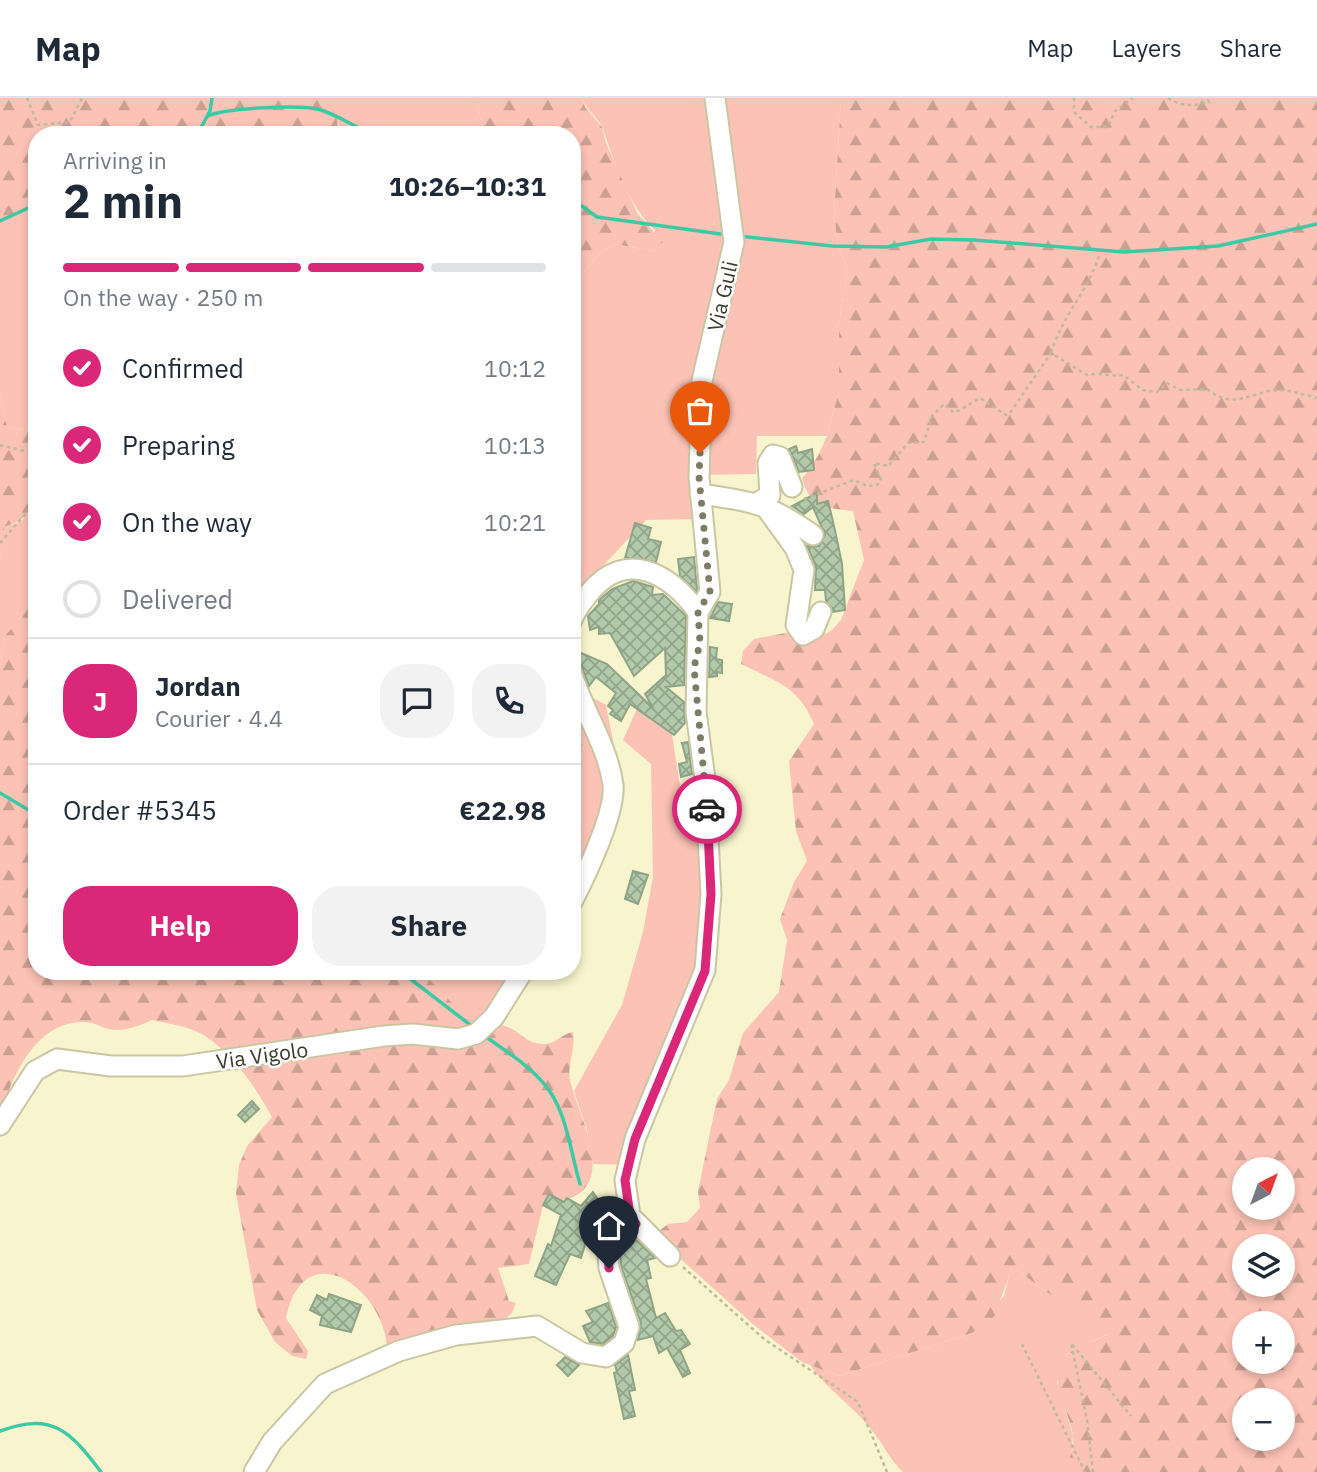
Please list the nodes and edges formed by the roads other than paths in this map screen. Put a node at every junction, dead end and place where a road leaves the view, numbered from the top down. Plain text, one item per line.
1 (715, 98) edge
2 (793, 493) road end
3 (700, 494) junction
4 (760, 504) junction
5 (813, 535) dead end
6 (581, 603) edge
7 (698, 612) junction
8 (821, 612) dead end
9 (581, 696) edge
10 (581, 882) edge
11 (517, 980) edge
12 (0, 1125) edge
13 (636, 1224) junction
14 (670, 1256) road end
15 (254, 1472) edge

1 - 3 street, Via Guli
2 - 4 street
3 - 4 street
3 - 7 street
4 - 5 street
4 - 8 street
6 - 7 street
7 - 13 street
9 - 10 street
11 - 12 street, Via Vigolo
13 - 14 street
13 - 15 street

